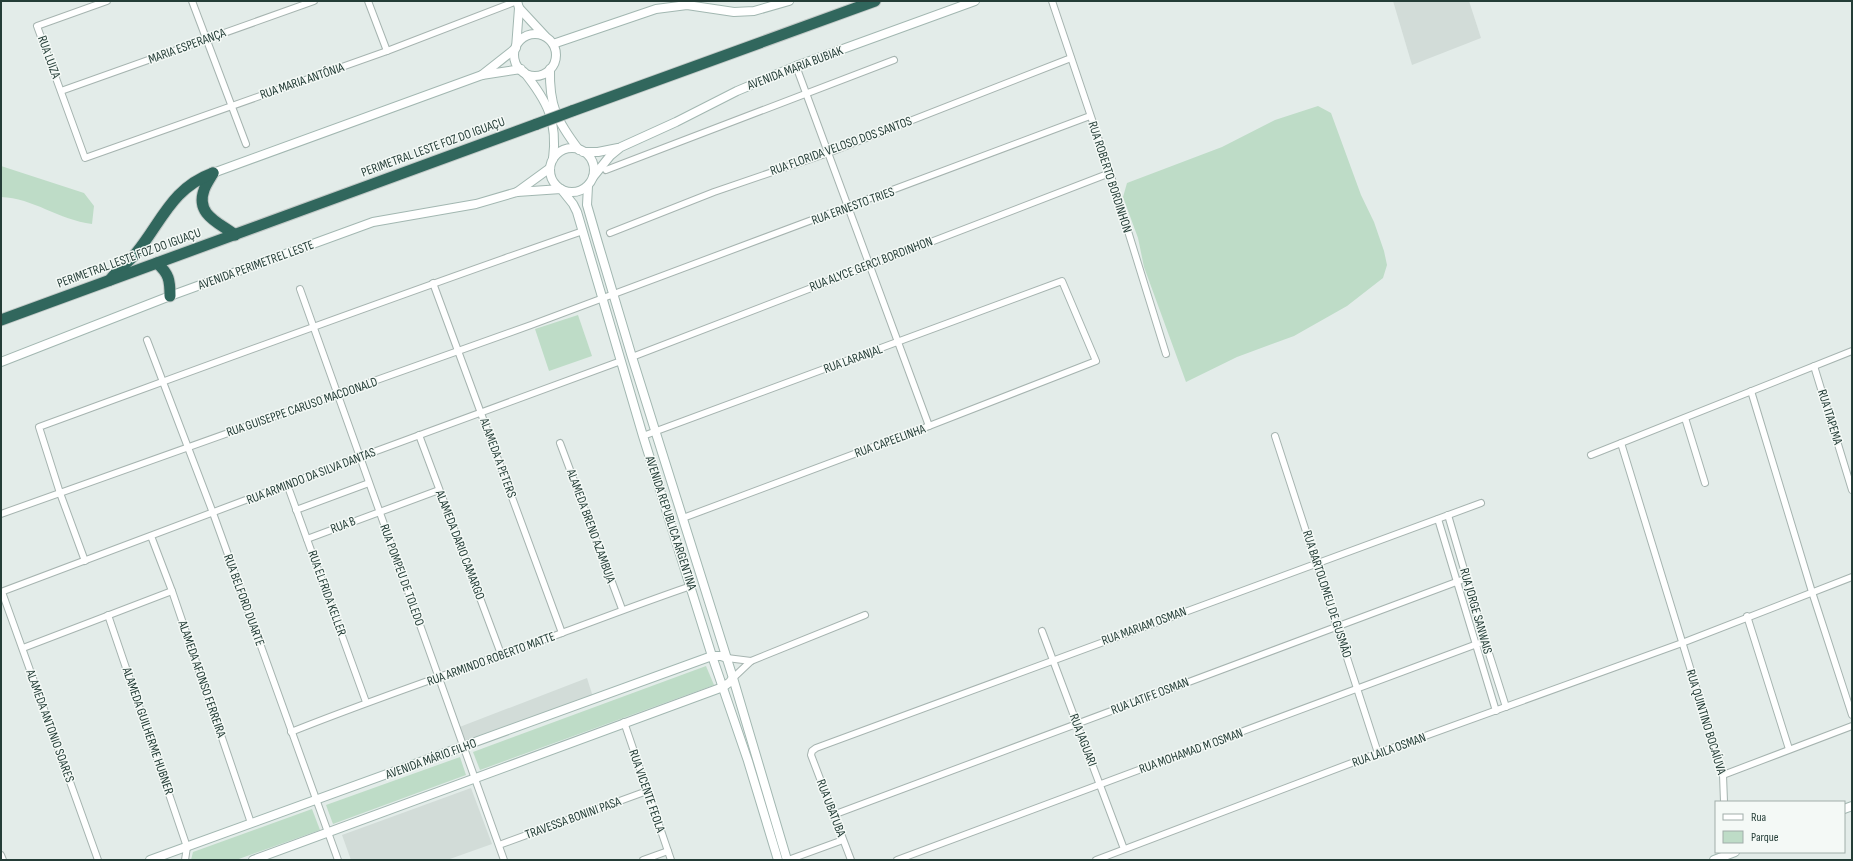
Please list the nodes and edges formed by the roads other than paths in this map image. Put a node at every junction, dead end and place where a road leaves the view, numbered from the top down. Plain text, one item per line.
1 (107, 1) edge
2 (192, 1) edge
3 (314, 1) edge
4 (368, 1) edge
5 (787, 1) edge
6 (875, 1) edge
7 (975, 1) edge
8 (1052, 1) edge
9 (518, 3) edge
10 (546, 37) junction
11 (207, 40) junction
12 (553, 44) junction
13 (516, 48) junction
14 (387, 51) junction
15 (1071, 58) junction
16 (894, 60) dead end
17 (796, 66) junction
18 (550, 69) junction
19 (523, 71) junction
20 (482, 75) junction
21 (61, 91) junction
22 (806, 94) junction
23 (232, 106) junction
24 (1090, 116) junction
25 (246, 144) dead end
26 (621, 147) junction
27 (581, 150) junction
28 (828, 152) junction
29 (85, 158) joint
30 (553, 159) junction
31 (550, 168) junction
32 (606, 170) dead end
33 (213, 173) junction
34 (1110, 173) junction
35 (593, 177) junction
36 (588, 186) junction
37 (561, 189) junction
38 (517, 192) junction
39 (848, 208) junction
40 (583, 231) junction
41 (610, 233) dead end
42 (235, 234) junction
43 (157, 263) junction
44 (869, 265) junction
45 (110, 280) junction
46 (433, 283) junction
47 (300, 289) dead end
48 (614, 293) junction
49 (170, 296) junction
50 (603, 298) junction
51 (1, 320) edge
52 (314, 328) junction
53 (147, 340) dead end
54 (898, 342) junction
55 (1852, 351) edge
56 (458, 352) junction
57 (1166, 354) dead end
58 (632, 357) junction
59 (621, 361) junction
60 (1096, 361) joint
61 (1, 362) edge
62 (1814, 366) junction
63 (163, 382) junction
64 (1751, 391) junction
65 (338, 394) junction
66 (482, 412) junction
67 (1685, 418) junction
68 (929, 426) junction
69 (655, 431) junction
70 (419, 435) junction
71 (643, 436) junction
72 (1275, 436) dead end
73 (560, 443) dead end
74 (1621, 443) junction
75 (188, 447) junction
76 (1591, 455) dead end
77 (360, 457) junction
78 (369, 483) junction
79 (1705, 483) dead end
80 (287, 484) junction
81 (439, 490) junction
82 (1852, 490) edge
83 (60, 493) junction
84 (1481, 503) dead end
85 (296, 510) junction
86 (379, 511) junction
87 (213, 513) junction
88 (1, 514) edge
89 (1448, 515) junction
90 (683, 518) junction
91 (1438, 519) junction
92 (151, 536) junction
93 (307, 539) junction
94 (84, 561) junction
95 (1317, 563) junction
96 (1852, 577) edge
97 (1467, 578) junction
98 (1458, 580) junction
99 (691, 586) junction
100 (172, 591) junction
101 (1, 592) edge
102 (1812, 592) junction
103 (622, 609) junction
104 (108, 614) junction
105 (865, 615) dead end
106 (1747, 616) junction
107 (1337, 626) junction
108 (1042, 631) dead end
109 (562, 633) junction
110 (1485, 641) junction
111 (1682, 643) junction
112 (1475, 644) junction
113 (23, 648) junction
114 (502, 654) junction
115 (712, 656) junction
116 (727, 658) junction
117 (1053, 660) junction
118 (751, 661) junction
119 (439, 678) junction
120 (733, 678) junction
121 (723, 687) junction
122 (1358, 689) junction
123 (366, 702) junction
124 (1506, 707) junction
125 (1496, 711) junction
126 (1852, 715) edge
127 (624, 722) junction
128 (1077, 723) junction
129 (1852, 726) edge
130 (291, 732) junction
131 (464, 747) junction
132 (1789, 749) junction
133 (1378, 753) junction
134 (811, 755) joint
135 (1723, 774) junction
136 (475, 777) junction
137 (1100, 784) junction
138 (647, 791) junction
139 (316, 800) junction
140 (1724, 801) edge
141 (833, 815) junction
142 (251, 823) junction
143 (328, 832) junction
144 (843, 840) junction
145 (499, 845) junction
146 (187, 847) junction
147 (1124, 849) junction
148 (668, 851) junction
149 (1732, 853) edge
150 (1, 855) edge
151 (3, 860) edge
152 (98, 860) edge
153 (150, 860) edge
154 (185, 860) edge
155 (252, 860) edge
156 (338, 860) edge
157 (504, 860) edge
158 (643, 860) edge
159 (671, 860) edge
160 (778, 860) edge
161 (788, 860) edge
162 (851, 860) edge
163 (897, 860) edge
164 (1096, 860) edge
165 (1714, 860) edge

1 - 21 street, RUA LUIZA
2 - 11 street
3 - 11 street, MARIA ESPERANÇA
4 - 14 street
5 - 12 street
6 - 42 highway, PERIMETRAL LESTE FOZ DO IGUAÇU, bridge
7 - 17 street, AVENIDA MARIA BUBIAK
8 - 15 street, RUA ROBERTO BORDINHON
9 - 10 street
9 - 13 street
9 - 14 street, RUA MARIA ANTÔNIA
10 - 12 street
10 - 13 street
11 - 21 street, MARIA ESPERANÇA
11 - 23 street
12 - 18 street
13 - 19 street
13 - 20 street
14 - 23 street, RUA MARIA ANTÔNIA
15 - 24 street, RUA ROBERTO BORDINHON
15 - 28 street, RUA FLORIDA VELOSO DOS SANTOS
16 - 22 street
17 - 22 street
17 - 26 street, AVENIDA MARIA BUBIAK
18 - 19 street
18 - 27 street
19 - 20 street
19 - 30 street
20 - 33 street
21 - 29 street, RUA LUIZA
22 - 28 street
22 - 32 street
23 - 25 street
23 - 29 street, RUA MARIA ANTÔNIA
24 - 34 street, RUA ROBERTO BORDINHON
24 - 39 street, RUA ERNESTO TRIES
26 - 27 street, AVENIDA MARIA BUBIAK
26 - 35 street, AVENIDA MARIA BUBIAK
27 - 30 street
27 - 35 street
28 - 39 street
28 - 41 street, RUA FLORIDA VELOSO DOS SANTOS
30 - 31 street
31 - 37 street
31 - 38 street, AVENIDA PERIMETREL LESTE
33 - 42 highway
33 - 45 highway
34 - 44 street, RUA ALYCE GERCI BORDINHON
34 - 57 street, RUA ROBERTO BORDINHON
35 - 36 street
36 - 37 street
36 - 48 street, AVENIDA REPUBLICA ARGENTINA
37 - 38 street, AVENIDA PERIMETREL LESTE
37 - 40 street, AVENIDA REPUBLICA ARGENTINA
38 - 49 street, AVENIDA PERIMETREL LESTE
39 - 44 street
39 - 48 street, RUA ERNESTO TRIES
40 - 46 street
40 - 50 street, AVENIDA REPUBLICA ARGENTINA
42 - 43 highway, PERIMETRAL LESTE FOZ DO IGUAÇU
43 - 45 highway, PERIMETRAL LESTE FOZ DO IGUAÇU
43 - 49 highway
44 - 54 street
44 - 58 street, RUA ALYCE GERCI BORDINHON
45 - 51 highway, PERIMETRAL LESTE FOZ DO IGUAÇU
46 - 52 street
46 - 56 street, ALAMEDA A PETERS
47 - 52 street, RUA POMPEU DE TOLEDO
48 - 50 street, RUA ERNESTO TRIES
48 - 58 street, AVENIDA REPUBLICA ARGENTINA
49 - 61 street, AVENIDA PERIMETREL LESTE
50 - 56 street, RUA GUISEPPE CARUSO MACDONALD
50 - 59 street, AVENIDA REPUBLICA ARGENTINA
52 - 63 street
52 - 65 street, RUA POMPEU DE TOLEDO
53 - 63 street, RUA BELFORD DUARTE
54 - 60 street, RUA LARANJAL
54 - 68 street
54 - 69 street, RUA LARANJAL
55 - 62 street
56 - 65 street, RUA GUISEPPE CARUSO MACDONALD
56 - 66 street, ALAMEDA A PETERS
58 - 69 street, AVENIDA REPUBLICA ARGENTINA
59 - 66 street, RUA ARMINDO DA SILVA DANTAS
59 - 71 street, AVENIDA REPUBLICA ARGENTINA
60 - 68 street, RUA CAPEELINHA
62 - 64 street
62 - 82 street, RUA ITAPEMA
63 - 75 street, RUA BELFORD DUARTE
63 - 83 street
64 - 67 street
64 - 102 street
65 - 75 street, RUA GUISEPPE CARUSO MACDONALD
65 - 77 street, RUA POMPEU DE TOLEDO
66 - 70 street, RUA ARMINDO DA SILVA DANTAS
66 - 109 street, ALAMEDA A PETERS
67 - 74 street
67 - 79 street
68 - 90 street, RUA CAPEELINHA
69 - 71 street, RUA LARANJAL
69 - 90 street, AVENIDA REPUBLICA ARGENTINA
70 - 77 street, RUA ARMINDO DA SILVA DANTAS
70 - 81 street, ALAMEDA DARIO CAMARGO
71 - 99 street, AVENIDA REPUBLICA ARGENTINA
72 - 95 street, RUA BARTOLOMEU DE GUSMÃO
73 - 103 street, ALAMEDA BRENO AZAMBUJA
74 - 76 street
74 - 111 street, RUA QUINTINO BOCAÍUVA
75 - 83 street, RUA GUISEPPE CARUSO MACDONALD
75 - 87 street, RUA BELFORD DUARTE
77 - 78 street, RUA POMPEU DE TOLEDO
77 - 80 street, RUA ARMINDO DA SILVA DANTAS
78 - 85 street, RUA ARMINDO DA SILVA DANTAS
78 - 86 street, RUA POMPEU DE TOLEDO
80 - 85 street, RUA ELFRIDA KELLER
80 - 87 street, RUA ARMINDO DA SILVA DANTAS
81 - 86 street, RUA B
81 - 114 street, ALAMEDA DARIO CAMARGO
83 - 88 street, RUA GUISEPPE CARUSO MACDONALD
83 - 94 street
84 - 89 street, RUA MARIAM OSMAN
85 - 93 street, RUA ELFRIDA KELLER
86 - 93 street, RUA B
86 - 119 street, RUA POMPEU DE TOLEDO
87 - 92 street, RUA ARMINDO DA SILVA DANTAS
87 - 130 street, RUA BELFORD DUARTE
89 - 91 street, RUA MARIAM OSMAN
89 - 97 street, RUA JORGE SANWAIS
90 - 116 street, AVENIDA REPUBLICA ARGENTINA
91 - 95 street, RUA MARIAM OSMAN
91 - 98 street, RUA JORGE SANWAIS
92 - 94 street, RUA ARMINDO DA SILVA DANTAS
92 - 100 street, ALAMEDA AFONSO FERREIRA
93 - 123 street, RUA ELFRIDA KELLER
94 - 101 street, RUA ARMINDO DA SILVA DANTAS
95 - 107 street, RUA BARTOLOMEU DE GUSMÃO
95 - 117 street, RUA MARIAM OSMAN
96 - 102 street, RUA LAILA OSMAN
97 - 98 street, RUA LATIFE OSMAN
97 - 110 street, RUA JORGE SANWAIS
98 - 107 street, RUA LATIFE OSMAN
98 - 112 street, RUA JORGE SANWAIS
99 - 103 street, RUA ARMINDO ROBERTO MATTE
99 - 115 street, AVENIDA REPUBLICA ARGENTINA
100 - 104 street
100 - 142 street, ALAMEDA AFONSO FERREIRA
101 - 113 street, ALAMEDA ANTONIO SOARES
102 - 106 street, RUA LAILA OSMAN
102 - 126 street
103 - 109 street, RUA ARMINDO ROBERTO MATTE
104 - 113 street
104 - 146 street, ALAMEDA GUILHERME HUBNER
105 - 118 street
106 - 111 street, RUA LAILA OSMAN
106 - 132 street
107 - 122 street, RUA BARTOLOMEU DE GUSMÃO
107 - 128 street, RUA LATIFE OSMAN
108 - 117 street, RUA JAGUARI
109 - 114 street, RUA ARMINDO ROBERTO MATTE
110 - 112 street, RUA MOHAMAD M OSMAN
110 - 124 street, RUA JORGE SANWAIS
111 - 124 street, RUA LAILA OSMAN
111 - 135 street, RUA QUINTINO BOCAÍUVA
112 - 122 street, RUA MOHAMAD M OSMAN
112 - 125 street, RUA JORGE SANWAIS
113 - 152 street, ALAMEDA ANTONIO SOARES
114 - 119 street, RUA ARMINDO ROBERTO MATTE
115 - 116 street
115 - 121 street, AVENIDA REPUBLICA ARGENTINA
115 - 131 street, AVENIDA MÁRIO FILHO
116 - 118 street
116 - 120 street, AVENIDA REPUBLICA ARGENTINA
117 - 128 street, RUA JAGUARI
117 - 134 street, RUA MARIAM OSMAN
118 - 120 street
119 - 123 street, RUA ARMINDO ROBERTO MATTE
119 - 131 street, RUA POMPEU DE TOLEDO
120 - 121 street
120 - 161 street, AVENIDA REPUBLICA ARGENTINA
121 - 127 street
121 - 160 street, AVENIDA REPUBLICA ARGENTINA
122 - 133 street, RUA BARTOLOMEU DE GUSMÃO
122 - 137 street, RUA MOHAMAD M OSMAN
123 - 130 street, RUA ARMINDO ROBERTO MATTE
124 - 125 street, RUA LAILA OSMAN
125 - 133 street, RUA LAILA OSMAN
127 - 136 street
127 - 138 street, RUA VICENTE FEOLA
128 - 137 street, RUA JAGUARI
128 - 141 street, RUA LATIFE OSMAN
129 - 132 street
130 - 139 street, RUA BELFORD DUARTE
131 - 136 street, RUA POMPEU DE TOLEDO
131 - 139 street, AVENIDA MÁRIO FILHO
132 - 135 street
133 - 147 street, RUA LAILA OSMAN
134 - 141 street, RUA UBATUBA
135 - 140 street, RUA QUINTINO BOCAÍUVA
136 - 143 street
136 - 145 street, RUA POMPEU DE TOLEDO
137 - 147 street, RUA JAGUARI
137 - 163 street, RUA MOHAMAD M OSMAN
138 - 145 street, TRAVESSA BONINI PASA
138 - 148 street, RUA VICENTE FEOLA
139 - 142 street, AVENIDA MÁRIO FILHO
139 - 143 street, RUA BELFORD DUARTE
141 - 144 street, RUA UBATUBA
142 - 146 street, AVENIDA MÁRIO FILHO
143 - 155 street
143 - 156 street, RUA BELFORD DUARTE
144 - 161 street
144 - 162 street, RUA UBATUBA
145 - 157 street, RUA POMPEU DE TOLEDO
146 - 153 street, AVENIDA MÁRIO FILHO
146 - 154 street
147 - 164 street, RUA LAILA OSMAN
148 - 158 street
148 - 159 street, RUA VICENTE FEOLA
149 - 165 street
150 - 151 street

